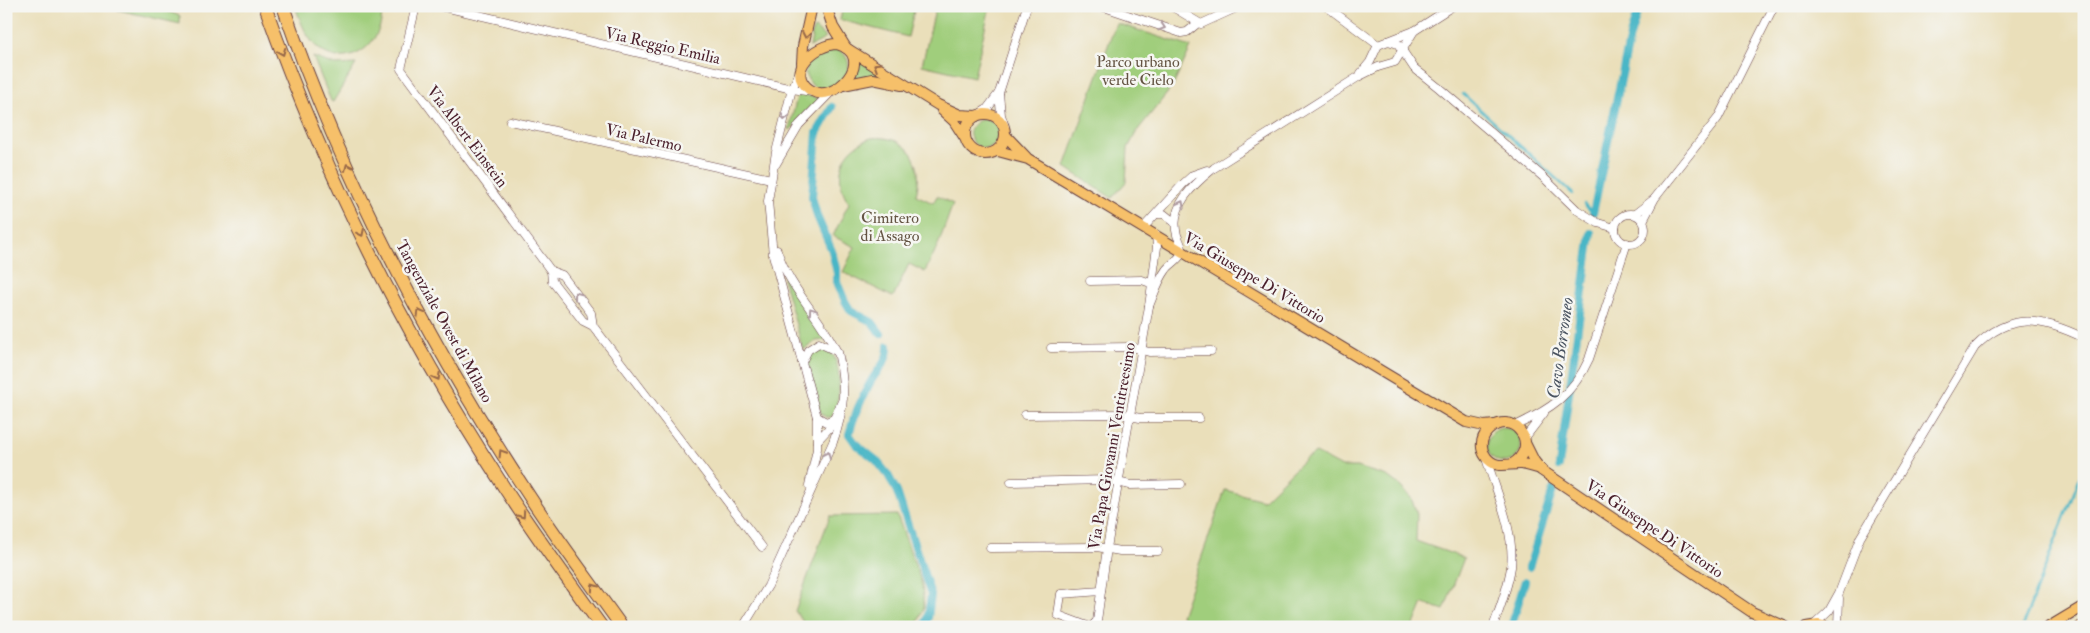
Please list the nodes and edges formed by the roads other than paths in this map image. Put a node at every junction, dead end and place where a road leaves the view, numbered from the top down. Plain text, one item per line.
1 (265, 6) edge
2 (283, 6) edge
3 (416, 6) edge
4 (440, 6) edge
5 (812, 6) edge
6 (826, 6) edge
7 (1027, 6) edge
8 (1101, 6) edge
9 (1171, 6) edge
10 (1236, 6) edge
11 (1326, 6) edge
12 (1453, 6) edge
13 (1774, 6) edge
14 (1125, 10) edge
15 (1198, 23) junction
16 (1414, 31) junction
17 (1388, 41) junction
18 (1378, 45) junction
19 (846, 48) junction
20 (1402, 51) junction
21 (1375, 54) junction
22 (1388, 64) junction
23 (801, 67) junction
24 (1414, 68) junction
25 (1358, 77) junction
26 (906, 86) junction
27 (836, 88) junction
28 (792, 89) junction
29 (816, 92) junction
30 (999, 93) junction
31 (938, 105) junction
32 (976, 116) junction
33 (510, 121) dead end
34 (1005, 132) junction
35 (965, 138) junction
36 (998, 151) junction
37 (1028, 159) junction
38 (775, 165) junction
39 (1214, 168) junction
40 (772, 179) junction
41 (1655, 198) junction
42 (1157, 214) junction
43 (1635, 214) junction
44 (1643, 221) junction
45 (1174, 222) junction
46 (769, 224) junction
47 (1144, 227) junction
48 (1615, 228) junction
49 (1156, 234) junction
50 (1627, 243) junction
51 (1183, 250) junction
52 (1156, 256) junction
53 (1169, 266) junction
54 (551, 271) junction
55 (1090, 281) dead end
56 (1154, 284) junction
57 (593, 326) junction
58 (2084, 338) edge
59 (1051, 348) dead end
60 (1141, 350) junction
61 (1211, 351) dead end
62 (838, 352) junction
63 (802, 362) junction
64 (843, 398) junction
65 (1546, 411) junction
66 (1025, 415) dead end
67 (817, 416) junction
68 (1130, 416) junction
69 (1199, 418) dead end
70 (834, 419) junction
71 (1466, 422) junction
72 (1494, 425) junction
73 (1515, 426) junction
74 (817, 441) junction
75 (1525, 441) junction
76 (1482, 446) junction
77 (1486, 457) junction
78 (1510, 465) junction
79 (1542, 470) junction
80 (1493, 481) junction
81 (1011, 482) dead end
82 (1119, 482) junction
83 (1181, 484) dead end
84 (806, 499) junction
85 (762, 547) dead end
86 (990, 548) dead end
87 (1107, 548) junction
88 (1158, 551) dead end
89 (1101, 591) junction
90 (1839, 594) junction
91 (2084, 606) edge
92 (1752, 612) junction
93 (2084, 625) edge
94 (1809, 626) edge
95 (602, 627) edge
96 (622, 627) edge
97 (743, 627) edge
98 (1091, 627) edge
99 (1493, 627) edge
100 (1764, 627) edge
101 (1786, 627) edge
102 (1827, 627) edge
103 (1838, 627) edge
104 (2049, 627) edge
105 (2080, 627) edge

1 -> 95 highway, Tangenziale Ovest di Milano
96 -> 2 highway, Tangenziale Ovest di Milano
3 - 54 street, Via Albert Einstein
4 - 28 street, Via Reggio Emilia
5 -> 23 main road
6 - 19 main road
7 - 30 street
8 - 14 street
9 - 15 street
10 - 15 street
11 - 18 street
12 - 16 street
13 - 41 street
14 -> 15 street
16 - 17 street
16 - 20 street
17 - 18 street
17 - 20 street
18 - 21 street
19 - 23 main road
26 -> 19 main road
19 - 27 main road
20 - 22 street
20 - 24 street
21 - 22 street
21 - 25 street
22 - 24 street
22 - 25 street
23 - 28 street
23 - 29 main road
24 - 48 street
25 - 39 street
26 - 27 main road
26 - 31 main road
27 - 29 main road
27 - 38 street
28 - 29 street, Via Reggio Emilia
28 -> 38 street
30 - 32 street
30 - 34 street
31 - 32 main road
31 - 35 main road
32 - 34 main road
32 - 35 main road
33 - 40 street, Via Palermo
34 - 36 main road
34 - 37 main road, Via Giuseppe Di Vittorio
35 - 36 main road
36 - 37 main road, Via Giuseppe Di Vittorio
37 - 47 main road, Via Giuseppe Di Vittorio
38 - 40 street
39 - 42 street
45 -> 39 street
40 - 46 street
41 - 43 street
41 - 44 street
42 - 45 street
42 - 47 street
43 - 44 street
43 - 48 street
44 - 50 street
45 - 51 street
62 -> 46 street
46 - 63 street
47 - 49 main road, Via Giuseppe Di Vittorio
48 - 50 street
49 - 51 main road, Via Giuseppe Di Vittorio
49 - 52 street, Via Papa Giovanni Ventitreesimo
50 - 65 street
51 - 53 street, Via Papa Giovanni Ventitreesimo
51 - 71 main road, Via Giuseppe Di Vittorio
52 - 53 street
52 - 56 street, Via Papa Giovanni Ventitreesimo
53 - 56 street, Via Papa Giovanni Ventitreesimo
54 - 57 street, Via Albert Einstein
57 -> 54 street, Via Albert Einstein
55 - 56 street
56 - 60 street, Via Papa Giovanni Ventitreesimo
57 - 85 street, Via Albert Einstein
58 - 90 street
59 - 60 street
60 - 61 street
60 - 68 street, Via Papa Giovanni Ventitreesimo
62 - 63 street
62 - 64 street
63 - 67 street
64 - 70 street
84 -> 64 street
65 - 73 street
65 - 75 street
66 - 68 street
67 - 70 street
67 - 74 street
68 - 69 street
68 - 82 street, Via Papa Giovanni Ventitreesimo
70 - 74 street
71 - 72 main road, Via Giuseppe Di Vittorio
71 - 76 main road, Via Giuseppe Di Vittorio
72 - 73 main road
72 - 76 main road
73 - 75 main road
74 - 84 street
75 - 78 main road
75 - 79 main road
76 - 77 main road
77 - 78 main road
77 - 80 street
78 - 79 main road
78 - 80 street
79 - 92 main road, Via Giuseppe Di Vittorio
80 - 99 street
81 - 82 street
82 - 83 street
82 - 87 street, Via Papa Giovanni Ventitreesimo
84 - 97 street
86 - 87 street
87 - 88 street
87 - 89 street, Via Papa Giovanni Ventitreesimo
89 - 98 street, Via Papa Giovanni Ventitreesimo
89 - 98 street, Via Papa Giovanni Ventitreesimo
90 - 94 street
90 - 103 street
91 - 104 main road
92 - 100 main road, Via Giuseppe Di Vittorio
92 - 101 main road, Via Giuseppe Di Vittorio
93 - 105 main road
94 - 102 main road

